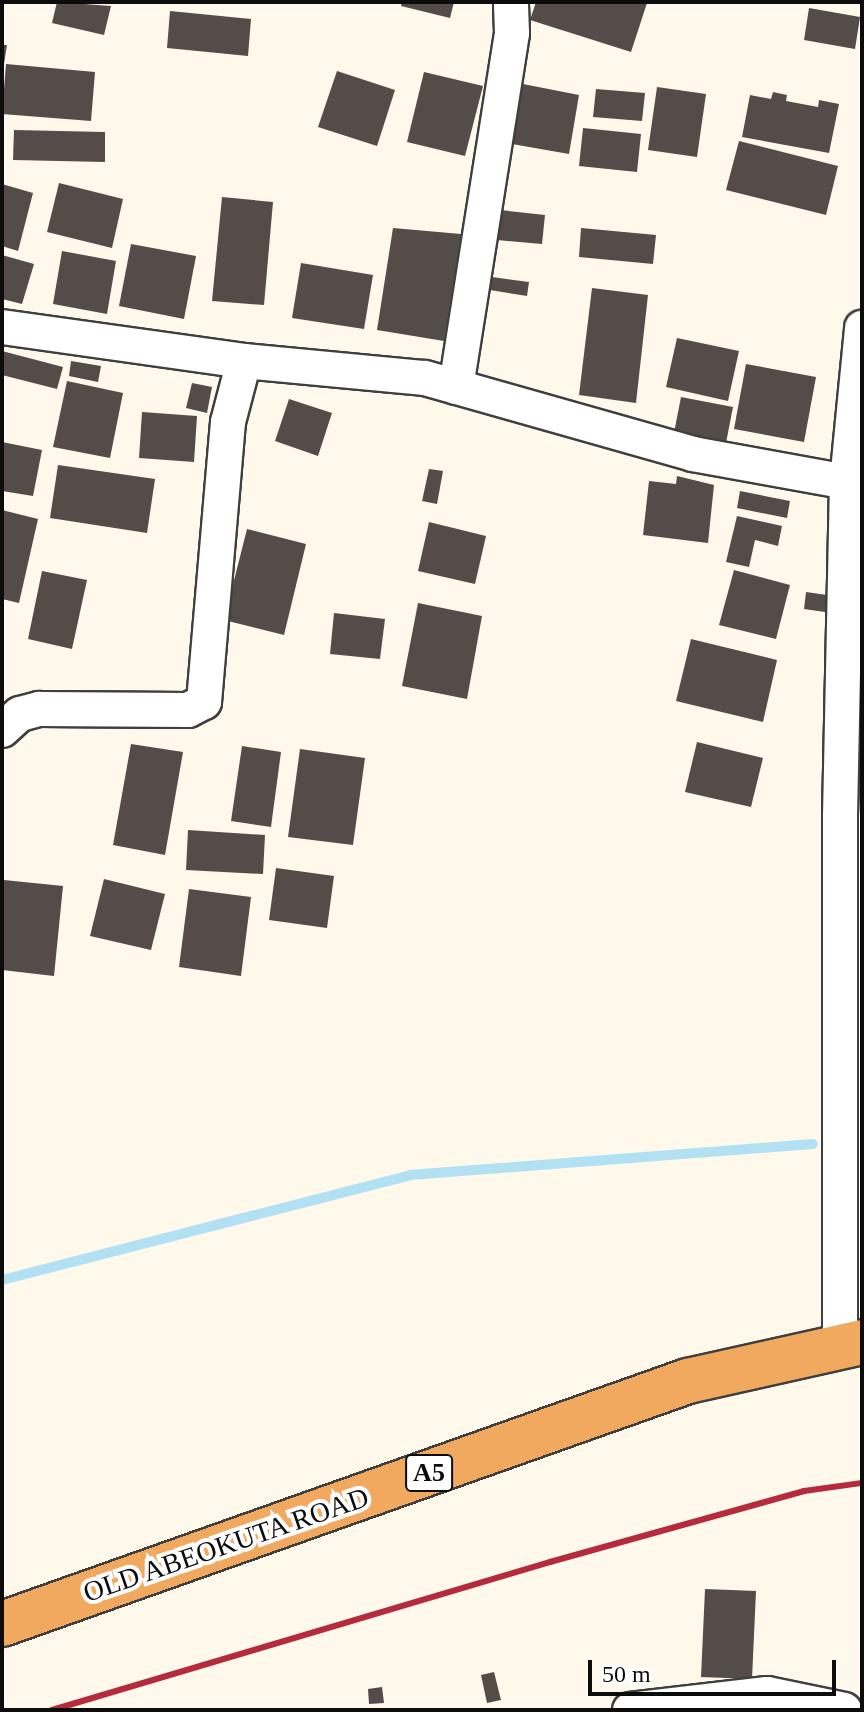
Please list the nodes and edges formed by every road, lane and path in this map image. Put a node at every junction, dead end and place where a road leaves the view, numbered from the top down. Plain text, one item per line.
1 (511, 2) edge
2 (2, 327) edge
3 (862, 328) edge
4 (244, 361) junction
5 (456, 387) junction
6 (847, 482) junction
7 (2, 730) edge
8 (851, 1343) edge
9 (2, 1624) edge
10 (630, 1710) edge
11 (844, 1710) edge

1 - 5 street
2 - 4 street
3 - 6 street
4 - 5 street
4 - 7 street
5 - 6 street
6 - 8 street
8 - 9 highway, OLD ABEOKUTA ROAD / A5
10 - 11 street

